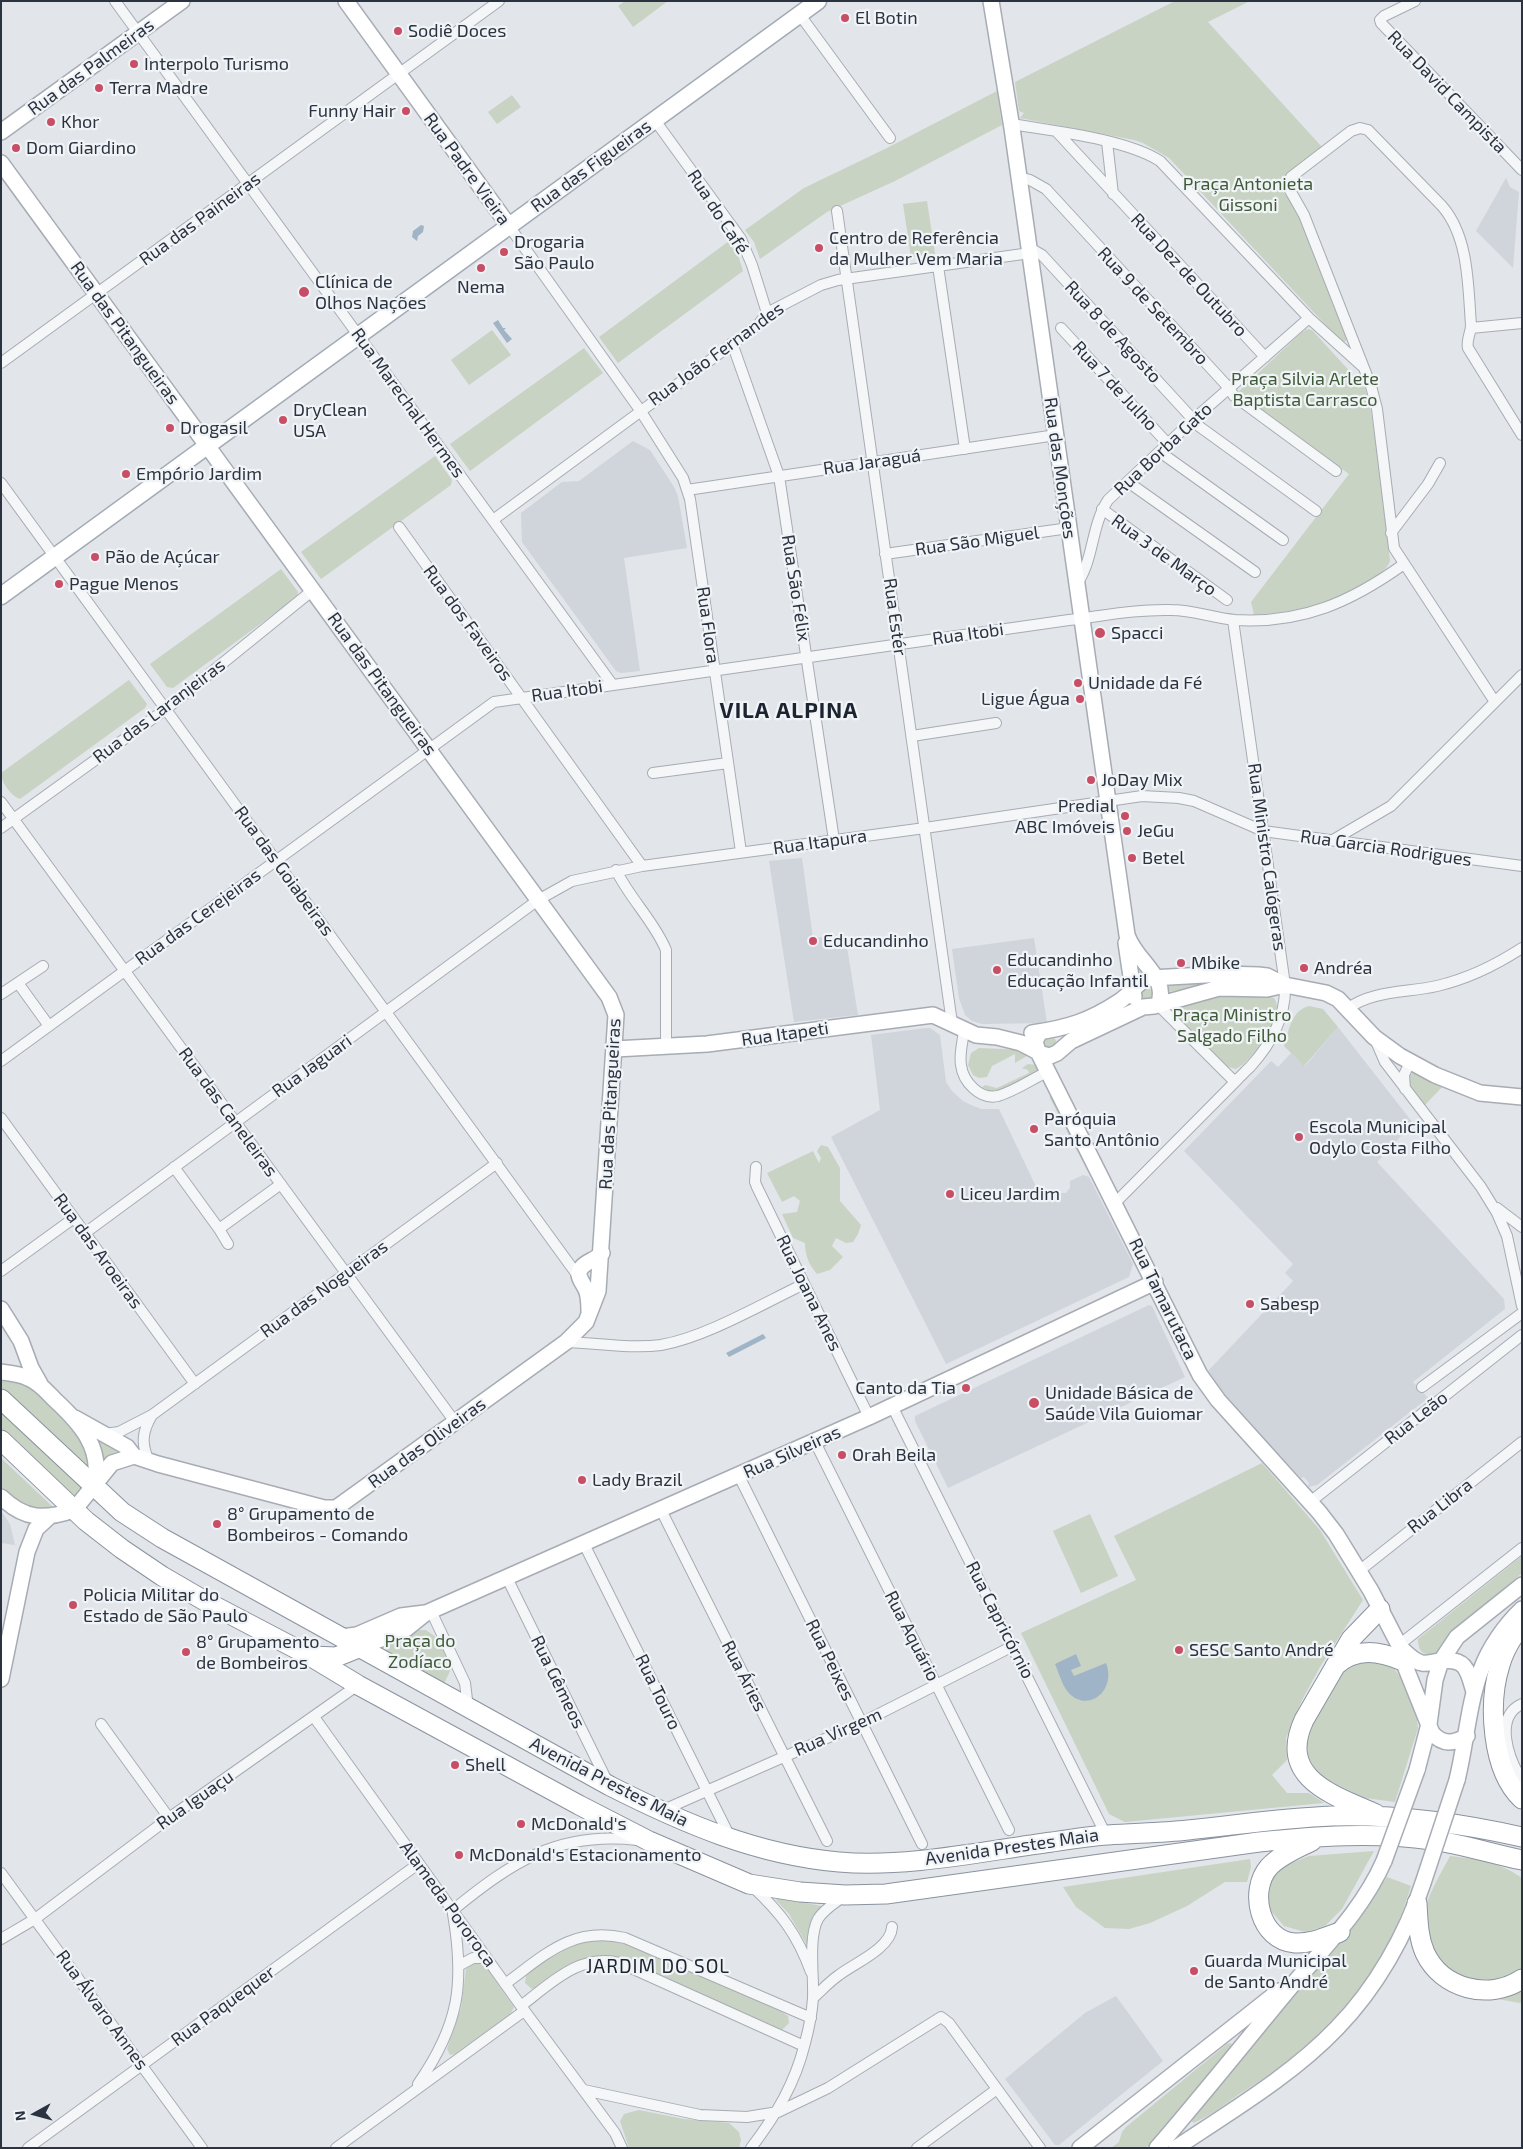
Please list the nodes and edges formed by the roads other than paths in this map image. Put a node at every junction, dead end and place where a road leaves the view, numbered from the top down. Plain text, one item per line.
1 (115, 1) edge
2 (182, 1) edge
3 (346, 1) edge
4 (499, 1) edge
5 (990, 1) edge
6 (1415, 1) edge
7 (815, 2) edge
8 (800, 14) junction
9 (138, 33) junction
10 (399, 74) junction
11 (654, 119) junction
12 (1012, 124) junction
13 (1, 132) edge
14 (1057, 132) junction
15 (890, 138) dead end
16 (1107, 142) junction
17 (1, 163) edge
18 (1522, 170) edge
19 (1019, 177) junction
20 (248, 184) junction
21 (1113, 194) junction
22 (837, 211) dead end
23 (509, 226) junction
24 (1030, 250) junction
25 (938, 266) junction
26 (847, 279) junction
27 (97, 294) junction
28 (766, 312) junction
29 (1309, 318) junction
30 (1522, 323) edge
31 (1061, 328) dead end
32 (1471, 328) junction
33 (358, 336) junction
34 (732, 343) junction
35 (1265, 357) junction
36 (1, 364) edge
37 (1364, 368) junction
38 (1229, 388) junction
39 (640, 410) junction
40 (1194, 419) junction
41 (1056, 435) junction
42 (1522, 435) edge
43 (208, 446) junction
44 (1164, 448) junction
45 (965, 449) junction
46 (872, 462) junction
47 (1440, 463) dead end
48 (1336, 471) dead end
49 (779, 476) junction
50 (1128, 482) junction
51 (1, 483) edge
52 (687, 490) junction
53 (1102, 510) junction
54 (1316, 511) dead end
55 (493, 520) junction
56 (399, 527) dead end
57 (1069, 528) junction
58 (1391, 533) junction
59 (1283, 540) dead end
60 (886, 554) junction
61 (56, 556) junction
62 (1404, 564) junction
63 (1255, 572) dead end
64 (1077, 584) junction
65 (313, 590) junction
66 (1, 596) edge
67 (1227, 600) dead end
68 (1082, 618) junction
69 (1233, 620) junction
70 (899, 644) junction
71 (807, 657) junction
72 (715, 670) junction
73 (1522, 675) edge
74 (612, 684) junction
75 (521, 697) junction
76 (1495, 702) junction
77 (166, 709) junction
78 (996, 723) dead end
79 (912, 736) junction
80 (429, 748) junction
81 (728, 763) junction
82 (653, 773) dead end
83 (1107, 800) junction
84 (1, 802) edge
85 (13, 819) junction
86 (1, 828) edge
87 (925, 828) junction
88 (1263, 831) junction
89 (834, 840) junction
90 (1333, 840) junction
91 (742, 852) junction
92 (276, 860) junction
93 (642, 866) junction
94 (1522, 866) edge
95 (616, 870) junction
96 (538, 900) junction
97 (1127, 935) junction
98 (1522, 948) edge
99 (43, 966) dead end
100 (124, 970) junction
101 (1157, 977) junction
102 (18, 983) junction
103 (1285, 984) junction
104 (1133, 989) junction
105 (1, 994) edge
106 (1150, 1006) junction
107 (1347, 1009) junction
108 (387, 1011) junction
109 (49, 1026) junction
110 (958, 1027) junction
111 (1047, 1031) junction
112 (997, 1037) junction
113 (1374, 1037) junction
114 (666, 1047) junction
115 (615, 1049) junction
116 (1059, 1051) junction
117 (1038, 1052) junction
118 (1, 1061) edge
119 (1410, 1062) junction
120 (1050, 1076) junction
121 (1237, 1080) junction
122 (1405, 1090) junction
123 (1522, 1097) edge
124 (1, 1118) edge
125 (235, 1122) junction
126 (497, 1163) junction
127 (174, 1167) junction
128 (756, 1167) dead end
129 (281, 1184) junction
130 (1115, 1204) junction
131 (1493, 1205) junction
132 (74, 1218) junction
133 (1522, 1227) edge
134 (219, 1230) junction
135 (85, 1233) junction
136 (228, 1244) dead end
137 (591, 1270) junction
138 (1, 1271) edge
139 (346, 1273) junction
140 (1155, 1282) junction
141 (804, 1284) junction
142 (1522, 1306) edge
143 (1, 1309) edge
144 (1522, 1313) edge
145 (16, 1333) junction
146 (1522, 1335) edge
147 (566, 1342) junction
148 (1, 1372) edge
149 (195, 1384) junction
150 (41, 1386) junction
151 (1422, 1387) dead end
152 (1, 1399) edge
153 (892, 1406) junction
154 (152, 1415) junction
155 (869, 1417) junction
156 (74, 1418) junction
157 (455, 1422) junction
158 (104, 1434) junction
159 (1, 1440) edge
160 (815, 1442) junction
161 (1522, 1442) edge
162 (134, 1456) junction
163 (150, 1461) junction
164 (739, 1476) junction
165 (94, 1486) junction
166 (1, 1497) edge
167 (1310, 1502) junction
168 (13, 1508) junction
169 (74, 1510) junction
170 (661, 1510) junction
171 (49, 1517) junction
172 (584, 1544) junction
173 (1522, 1548) edge
174 (27, 1552) junction
175 (1359, 1571) junction
176 (506, 1578) junction
177 (1522, 1585) edge
178 (1380, 1609) junction
179 (1522, 1609) edge
180 (429, 1612) junction
181 (1522, 1624) edge
182 (341, 1637) junction
183 (1013, 1646) junction
184 (361, 1648) junction
185 (1400, 1651) junction
186 (310, 1656) junction
187 (1441, 1661) junction
188 (1334, 1667) junction
189 (1, 1679) edge
190 (358, 1685) junction
191 (937, 1685) junction
192 (1474, 1692) junction
193 (1522, 1704) edge
194 (468, 1708) junction
195 (314, 1717) junction
196 (861, 1723) junction
197 (101, 1724) dead end
198 (1428, 1724) junction
199 (1467, 1736) junction
200 (784, 1756) junction
201 (1522, 1780) edge
202 (610, 1786) junction
203 (706, 1790) junction
204 (1522, 1799) edge
205 (660, 1812) junction
206 (169, 1818) junction
207 (1384, 1818) junction
208 (1103, 1827) junction
209 (1009, 1830) dead end
210 (1321, 1836) junction
211 (1522, 1838) edge
212 (731, 1840) junction
213 (650, 1841) junction
214 (827, 1841) dead end
215 (922, 1844) dead end
216 (1502, 1856) junction
217 (1522, 1860) edge
218 (418, 1864) junction
219 (1522, 1870) edge
220 (1, 1873) edge
221 (750, 1884) junction
222 (1420, 1891) junction
223 (845, 1895) junction
224 (452, 1910) junction
225 (35, 1919) junction
226 (892, 1927) dead end
227 (1340, 1932) junction
228 (1, 1939) edge
229 (486, 1958) junction
230 (460, 1965) junction
231 (1304, 1971) junction
232 (813, 1978) junction
233 (1522, 1979) edge
234 (506, 1984) junction
235 (813, 1998) junction
236 (523, 2008) junction
237 (811, 2018) junction
238 (804, 2046) junction
239 (142, 2065) junction
240 (998, 2089) junction
241 (584, 2090) junction
242 (412, 2092) junction
243 (778, 2112) junction
244 (28, 2148) edge
245 (202, 2148) edge
246 (336, 2148) edge
247 (622, 2148) edge
248 (752, 2148) edge
249 (917, 2148) edge
250 (1040, 2148) edge
251 (1080, 2148) edge
252 (1157, 2148) edge
253 (1176, 2148) edge

1 - 9 street, Rua Marechal Hermes
2 - 9 street, Rua das Palmeiras
3 - 10 street, Rua Padre Vieira
4 - 10 street, Rua das Paineiras
5 - 12 street, Rua das Monções
6 - 18 street, Rua David Campista
7 - 8 main road, Rua das Figueiras
8 - 11 main road, Rua das Figueiras
8 - 15 street
9 - 13 street, Rua das Palmeiras
9 - 20 street, Rua Marechal Hermes
10 - 20 street, Rua das Paineiras
10 - 23 street, Rua Padre Vieira
11 - 23 main road, Rua das Figueiras
11 - 28 street, Rua do Café
12 - 14 street
12 - 19 street, Rua das Monções
14 - 16 street
14 - 21 street, Rua Dez de Outubro
16 - 21 street
16 - 29 street
17 - 27 street, Rua das Pitangueiras
19 - 24 street, Rua das Monções
19 - 38 street, Rua 9 de Setembro
20 - 27 street, Rua das Paineiras
20 - 33 street, Rua Marechal Hermes
21 - 35 street, Rua Dez de Outubro
22 - 26 street, Rua Estér
23 - 33 main road, Rua das Figueiras
23 - 39 street, Rua Padre Vieira
24 - 25 street, Rua João Fernandes
24 - 40 street, Rua 8 de Agosto
24 - 41 street, Rua das Monções
25 - 26 street, Rua João Fernandes
25 - 45 street
26 - 28 street, Rua João Fernandes
26 - 46 street, Rua Estér
27 - 36 street, Rua das Paineiras
27 - 43 street, Rua das Pitangueiras
28 - 34 street, Rua João Fernandes
29 - 35 street, Rua Borba Gato
29 - 37 street
30 - 32 street
31 - 44 street, Rua 7 de Julho
32 - 37 street
32 - 42 street
33 - 43 main road, Rua das Figueiras
33 - 55 street, Rua Marechal Hermes
34 - 39 street, Rua João Fernandes
34 - 49 street, Rua São Félix
35 - 38 street, Rua Borba Gato
37 - 58 street
38 - 40 street, Rua Borba Gato
38 - 48 street, Rua 9 de Setembro
39 - 52 street, Rua Flora
39 - 55 street, Rua João Fernandes
40 - 44 street, Rua Borba Gato
40 - 54 street, Rua 8 de Agosto
41 - 45 street, Rua Jaraguá
41 - 57 street, Rua das Monções
43 - 61 main road, Rua das Figueiras
43 - 65 street, Rua das Pitangueiras
44 - 50 street, Rua Borba Gato
44 - 59 street, Rua 7 de Julho
45 - 46 street, Rua Jaraguá
46 - 49 street, Rua Jaraguá
46 - 60 street, Rua Estér
47 - 58 street
49 - 52 street, Rua Jaraguá
49 - 71 street, Rua São Félix
50 - 53 street, Rua Borba Gato
50 - 63 street
51 - 61 street, Rua das Goiabeiras
52 - 72 street, Rua Flora
53 - 64 street, Rua Borba Gato
53 - 67 street, Rua 3 de Março
55 - 74 street, Rua Marechal Hermes
56 - 75 street, Rua dos Faveiros
57 - 60 street, Rua São Miguel
57 - 64 street, Rua das Monções
58 - 62 street
60 - 70 street, Rua Estér
61 - 66 main road, Rua das Figueiras
61 - 77 street, Rua das Goiabeiras
62 - 69 street, Rua Itobi
62 - 76 street
64 - 68 street, Rua das Monções
65 - 77 street, Rua das Laranjeiras
65 - 80 street, Rua das Pitangueiras
68 - 69 street, Rua Itobi
68 - 70 street, Rua Itobi
68 - 83 street, Rua das Monções
69 - 88 street, Rua Ministro Calógeras
70 - 71 street, Rua Itobi
70 - 79 street, Rua Estér
71 - 72 street, Rua Itobi
71 - 89 street, Rua São Félix
72 - 74 street, Rua Itobi
72 - 81 street, Rua Flora
73 - 76 street
74 - 75 street, Rua Itobi
75 - 80 street, Rua das Cerejeiras
75 - 93 street, Rua dos Faveiros
76 - 90 street
77 - 85 street, Rua das Laranjeiras
77 - 92 street, Rua das Goiabeiras
78 - 79 street
79 - 87 street, Rua Estér
80 - 92 street, Rua das Cerejeiras
80 - 96 street, Rua das Pitangueiras
81 - 82 street
81 - 91 street, Rua Flora
83 - 87 street, Rua Itapura
83 - 88 street, Rua Garcia Rodrigues
83 - 97 street, Rua das Monções
84 - 85 street, Rua das Caneleiras
85 - 86 street, Rua das Laranjeiras
85 - 100 street, Rua das Caneleiras
87 - 89 street, Rua Itapura
87 - 110 street, Rua Estér
88 - 90 street, Rua Garcia Rodrigues
88 - 103 street, Rua Ministro Calógeras
89 - 91 street, Rua Itapura
90 - 94 street, Rua Garcia Rodrigues
91 - 93 street, Rua Itapura
92 - 100 street, Rua das Cerejeiras
92 - 108 street, Rua das Goiabeiras
93 - 95 street, Rua Itapura
95 - 96 street, Rua Itapura
95 - 114 street
96 - 108 street, Rua Jaguari
96 - 115 street, Rua das Pitangueiras
97 - 101 street, Rua das Monções
97 - 104 street, Rua das Monções
98 - 107 street
99 - 102 street
100 - 109 street, Rua das Cerejeiras
100 - 125 street, Rua das Caneleiras
101 - 103 street
101 - 104 street
101 - 106 street
102 - 105 street
102 - 109 street
103 - 106 street
103 - 107 street
103 - 121 street, Rua Ministro Calógeras
104 - 106 street
104 - 111 street
106 - 116 street
106 - 121 street
107 - 113 street
108 - 125 street, Rua Jaguari
108 - 126 street, Rua das Goiabeiras
109 - 118 street, Rua das Cerejeiras
110 - 112 street, Rua Itapeti
110 - 114 street, Rua Itapeti
110 - 120 street, Rua Estér
111 - 112 street
111 - 116 street
111 - 117 street
112 - 117 street
113 - 119 street
113 - 122 street
114 - 115 street, Rua Itapeti
115 - 137 street, Rua das Pitangueiras
116 - 117 street
116 - 120 street
117 - 120 street, Rua Tamarutaca
119 - 122 street
119 - 123 street
120 - 130 street, Rua Tamarutaca
121 - 130 street, Rua Ministro Calógeras
122 - 131 street
124 - 132 street, Rua das Aroeiras
125 - 127 street, Rua Jaguari
125 - 129 street, Rua das Caneleiras
126 - 137 street, Rua das Goiabeiras
126 - 139 street, Rua das Nogueiras
127 - 134 street
127 - 135 street, Rua Jaguari
128 - 141 street, Rua Joana Anes
129 - 134 street
129 - 139 street, Rua das Caneleiras
130 - 140 street, Rua Tamarutaca
131 - 133 street
131 - 142 street
132 - 135 street, Rua das Aroeiras
132 - 138 street
134 - 136 street
135 - 149 street, Rua das Aroeiras
137 - 147 street, Rua das Pitangueiras
139 - 149 street, Rua das Nogueiras
139 - 157 street, Rua das Caneleiras
140 - 153 street, Rua Silveiras
140 - 167 street, Rua Tamarutaca
141 - 147 street
141 - 155 street, Rua Joana Anes
143 - 145 street
144 - 151 street
145 - 148 street
145 - 150 street
146 - 167 street, Rua Leão
147 - 157 street, Rua das Oliveiras
148 - 150 street
149 - 154 street, Rua das Nogueiras
150 - 156 street
152 - 165 highway, Avenida Prestes Maia
153 - 155 street, Rua Silveiras
153 - 183 street, Rua Capricórnio
154 - 158 street, Rua das Nogueiras
154 - 163 street
155 - 160 street, Rua Silveiras
156 - 158 street, Rua das Oliveiras
156 - 165 street
157 - 163 street, Rua das Oliveiras
158 - 162 street, Rua das Oliveiras
159 - 169 highway, Avenida Prestes Maia
160 - 164 street, Rua Silveiras
160 - 191 street, Rua Aquário
161 - 175 street, Rua Libra
162 - 163 street, Rua das Oliveiras
162 - 165 street
164 - 170 street, Rua Silveiras
164 - 196 street, Rua Peixes
165 - 169 street
165 - 182 highway, Avenida Prestes Maia
166 - 168 street
167 - 175 street, Rua Tamarutaca
168 - 171 street
168 - 174 street
169 - 171 street
169 - 186 highway, Avenida Prestes Maia
170 - 172 street, Rua Silveiras
170 - 200 street, Rua Áries
171 - 174 street
172 - 176 street, Rua Silveiras
172 - 203 street, Rua Touro
173 - 185 street
174 - 189 street
175 - 178 street, Rua Tamarutaca
176 - 180 street, Rua Silveiras
176 - 202 street, Rua Gêmeos
177 - 187 street
178 - 185 street, Rua Tamarutaca
178 - 188 highway
179 - 192 street
180 - 182 street, Rua Silveiras
180 - 184 street, Rua Silveiras
180 - 194 street
181 - 204 highway
182 - 184 highway, Avenida Prestes Maia
183 - 191 street, Rua Virgem
183 - 208 street, Rua Capricórnio
184 - 186 highway
184 - 194 highway, Avenida Prestes Maia
185 - 187 street, Rua Tamarutaca
185 - 188 highway
185 - 198 street, Rua Tamarutaca
186 - 190 highway, Avenida Prestes Maia
187 - 192 street, Rua Tamarutaca
187 - 198 street
188 - 207 highway
190 - 195 street, Rua Iguaçu
190 - 213 highway, Avenida Prestes Maia
191 - 196 street, Rua Virgem
191 - 209 street, Rua Aquário
192 - 199 street
193 - 201 street
194 - 202 highway, Avenida Prestes Maia
195 - 206 street, Rua Iguaçu
195 - 218 street, Alameda Pororoca
196 - 200 street, Rua Virgem
196 - 215 street, Rua Peixes
197 - 206 street
198 - 199 street
198 - 227 street, bridge
199 - 222 street, bridge
200 - 203 street, Rua Virgem
200 - 214 street, Rua Áries
202 - 205 highway, Avenida Prestes Maia
203 - 205 street, Rua Virgem
203 - 212 street, Rua Touro
205 - 212 highway, Avenida Prestes Maia
206 - 225 street, Rua Iguaçu
207 - 208 highway, Avenida Prestes Maia
207 - 211 highway, Avenida Prestes Maia
208 - 212 highway, Avenida Prestes Maia
210 - 216 highway, Avenida Prestes Maia
210 - 223 highway, Avenida Prestes Maia
210 - 227 highway
213 - 221 highway, Avenida Prestes Maia
213 - 224 street
216 - 217 highway, Avenida Prestes Maia
216 - 219 highway
218 - 224 street, Alameda Pororoca
218 - 239 street, Rua Paquequer
220 - 225 street, Rua Álvaro Annes
221 - 223 highway, Avenida Prestes Maia
221 - 232 street
222 - 233 highway
222 - 253 street
223 - 232 street
224 - 229 street, Alameda Pororoca
224 - 230 street
225 - 228 street, Rua Iguaçu
225 - 239 street, Rua Álvaro Annes
226 - 235 street
227 - 231 street
229 - 230 street
229 - 234 street, Alameda Pororoca
230 - 242 street
231 - 251 street
231 - 252 street
232 - 235 street
234 - 236 street, Alameda Pororoca
234 - 237 street
235 - 237 street
236 - 238 street
236 - 241 street, Alameda Pororoca
236 - 242 street
237 - 238 street
238 - 243 street
239 - 244 street, Rua Paquequer
239 - 245 street, Rua Álvaro Annes
240 - 243 street
240 - 249 street
240 - 250 street
241 - 243 street
241 - 247 street, Alameda Pororoca
242 - 246 street
243 - 248 street

